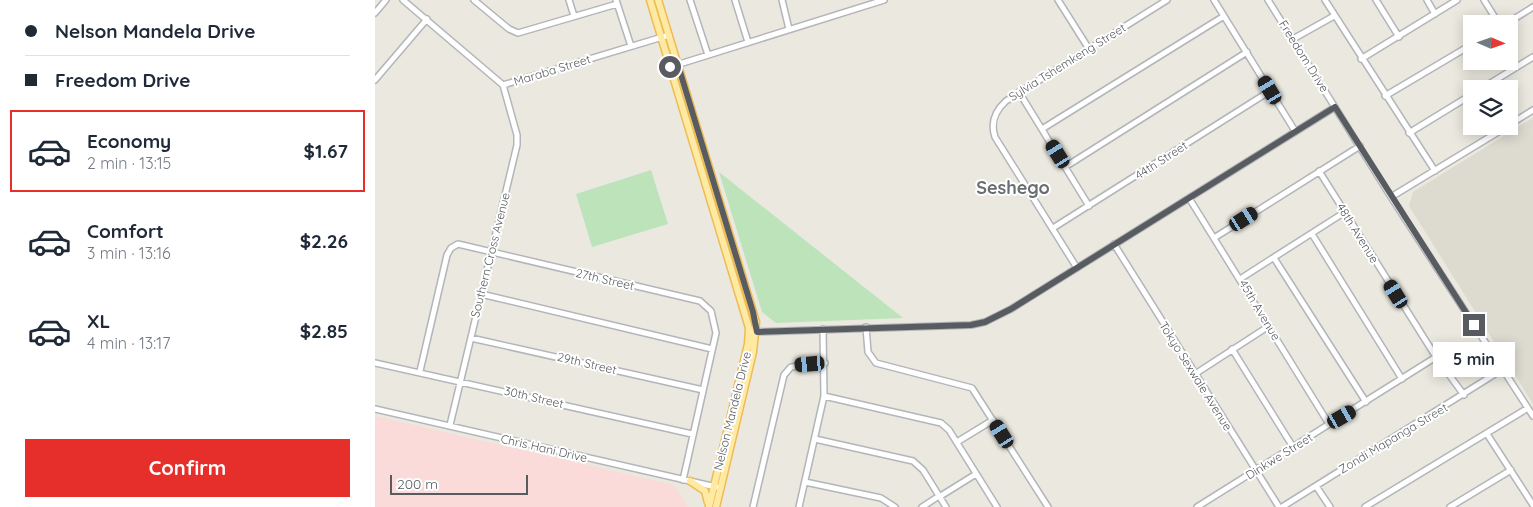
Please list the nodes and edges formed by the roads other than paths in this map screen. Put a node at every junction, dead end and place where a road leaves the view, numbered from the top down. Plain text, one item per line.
1 (386, 0) edge
2 (403, 0) edge
3 (474, 0) edge
4 (569, 0) edge
5 (650, 0) edge
6 (658, 0) edge
7 (690, 0) edge
8 (735, 0) edge
9 (782, 0) edge
10 (884, 0) edge
11 (1058, 0) edge
12 (1167, 0) edge
13 (1214, 0) edge
14 (1268, 0) edge
15 (1325, 0) edge
16 (1376, 0) edge
17 (1427, 0) edge
18 (1457, 0) edge
19 (1484, 0) edge
20 (617, 2) edge
21 (1533, 7) edge
22 (375, 13) edge
23 (1435, 14) junction
24 (1493, 15) edge
25 (574, 16) junction
26 (1224, 16) junction
27 (1334, 16) junction
28 (1518, 16) edge
29 (427, 20) junction
30 (789, 29) junction
31 (669, 35) junction
32 (661, 37) junction
33 (1399, 37) junction
34 (1293, 39) junction
35 (748, 42) junction
36 (631, 46) junction
37 (1089, 48) junction
38 (1463, 50) edge
39 (1247, 52) junction
40 (708, 55) junction
41 (1533, 57) edge
42 (1361, 59) junction
43 (678, 65) junction
44 (670, 67) junction
45 (375, 80) edge
46 (1496, 80) edge
47 (503, 85) junction
48 (1270, 90) junction
49 (1019, 92) junction
50 (1385, 96) junction
51 (1463, 100) edge
52 (1335, 107) junction
53 (1533, 110) edge
54 (1518, 120) edge
55 (1042, 129) junction
56 (1295, 131) junction
57 (1409, 133) junction
58 (1493, 135) edge
59 (1360, 146) junction
60 (1065, 167) junction
61 (1319, 171) junction
62 (1435, 171) junction
63 (1391, 197) junction
64 (1189, 198) junction
65 (1089, 206) junction
66 (1345, 212) junction
67 (1053, 228) junction
68 (1312, 234) junction
69 (1214, 238) junction
70 (1115, 244) junction
71 (491, 252) junction
72 (1274, 258) junction
73 (1077, 268) junction
74 (1241, 279) junction
75 (481, 294) junction
76 (1269, 326) junction
77 (866, 328) junction
78 (823, 329) junction
79 (753, 332) junction
80 (471, 338) junction
81 (712, 349) junction
82 (1232, 350) junction
83 (1436, 357) junction
84 (375, 362) edge
85 (825, 363) junction
86 (1503, 369) junction
87 (419, 371) junction
88 (1195, 374) junction
89 (1402, 379) junction
90 (461, 381) junction
91 (703, 390) junction
92 (1464, 395) junction
93 (824, 396) junction
94 (1366, 402) junction
95 (1528, 408) junction
96 (375, 409) edge
97 (1533, 416) edge
98 (993, 420) junction
99 (1329, 424) junction
100 (450, 425) junction
101 (692, 434) junction
102 (1487, 434) junction
103 (815, 439) junction
104 (957, 442) junction
105 (1293, 447) junction
106 (1256, 470) junction
107 (1511, 470) junction
108 (976, 474) junction
109 (683, 480) junction
110 (690, 481) junction
111 (805, 482) junction
112 (1316, 486) junction
113 (717, 488) junction
114 (939, 496) junction
115 (1533, 505) edge
116 (709, 507) edge
117 (716, 507) edge
118 (753, 507) edge
119 (799, 507) edge
120 (895, 507) edge
121 (922, 507) edge
122 (946, 507) edge
123 (997, 507) edge
124 (1047, 507) edge
125 (1197, 507) edge
126 (1280, 507) edge
127 (1330, 507) edge
128 (1365, 507) edge
129 (1450, 507) edge

1 - 22 street
2 - 29 street, Maraba Street
3 - 25 street
4 - 25 street
5 - 32 main road
6 - 31 main road, Nelson Mandela Drive
7 - 40 street
8 - 35 street
9 - 30 street
10 - 30 street
11 - 37 street
12 - 37 street, Sylvia Tshemkeng Street
13 - 26 street
14 - 34 street, Freedom Drive
15 - 27 street
16 - 33 street
17 - 23 street
18 - 23 street
19 - 24 street
20 - 25 street
20 - 36 street
21 - 28 street
23 - 33 street
26 - 39 street
26 - 55 street
27 - 34 street
27 - 42 street
29 - 45 street
29 - 47 street, Maraba Street
30 - 35 street
31 - 32 street, Maraba Street
31 - 43 main road, Nelson Mandela Drive
32 - 36 street, Maraba Street
32 - 44 main road
33 - 42 street
34 - 52 street, Freedom Drive
35 - 40 street
36 - 47 street, Maraba Street
37 - 49 street, Sylvia Tshemkeng Street
38 - 50 street
39 - 48 street
39 - 60 street
40 - 43 street
41 - 46 street
42 - 50 street
43 - 44 street
43 - 79 main road, Nelson Mandela Drive
44 - 79 main road
47 - 71 street, Southern Cross Avenue
48 - 56 street
48 - 65 street, 44th Street
49 - 55 street
49 - 67 street, Sylvia Tshemkeng Street
50 - 57 street
51 - 57 street
52 - 56 street
52 - 59 street, Freedom Drive
53 - 54 street
55 - 60 street
56 - 64 street
57 - 62 street
58 - 62 street
59 - 61 street
59 - 63 street, Freedom Drive
60 - 65 street
61 - 66 street, 48th Avenue
61 - 69 street
62 - 63 street
63 - 86 street, Freedom Drive
64 - 69 street, 45th Avenue
64 - 70 street
65 - 67 street, 44th Street
66 - 68 street
66 - 83 street, 48th Avenue
67 - 73 street, Sylvia Tshemkeng Street
68 - 72 street
68 - 89 street
69 - 74 street, 45th Avenue
70 - 73 street
70 - 88 street, Tokyo Sexwale Avenue
71 - 75 street, Southern Cross Avenue
71 - 81 street, 27th Street
71 - 87 street, 27th Street
72 - 74 street
72 - 94 street
73 - 77 street
74 - 76 street, 45th Avenue
75 - 80 street, Southern Cross Avenue
75 - 81 street
76 - 82 street
76 - 99 street, 45th Avenue
77 - 78 street
77 - 98 street
78 - 79 street
78 - 85 street
79 - 113 main road, Nelson Mandela Drive
80 - 90 street, Southern Cross Avenue
80 - 91 street, 29th Street
81 - 91 street, 27th Street
82 - 88 street
82 - 105 street
83 - 89 street, Dinkwe Street
83 - 92 street, 48th Avenue
84 - 87 street, 30th Street
85 - 93 street
85 - 118 street
86 - 92 street, Zondi Mapanga Street
86 - 95 street, Freedom Drive
87 - 90 street, 30th Street
88 - 106 street, Tokyo Sexwale Avenue
89 - 94 street, Dinkwe Street
90 - 100 street, Southern Cross Avenue
90 - 101 street, 30th Street
91 - 101 street, 27th Street
92 - 112 street, Zondi Mapanga Street
93 - 103 street
93 - 104 street
94 - 99 street, Dinkwe Street
95 - 97 street, Freedom Drive
95 - 102 street
96 - 100 street, Chris Hani Drive
98 - 104 street
98 - 124 street
99 - 105 street, Dinkwe Street
100 - 109 street, Chris Hani Drive
101 - 109 street, 27th Street
102 - 107 street
102 - 128 street
103 - 111 street
103 - 114 street
104 - 108 street
105 - 106 street, Dinkwe Street
106 - 125 street, Dinkwe Street
106 - 126 street, Tokyo Sexwale Avenue
107 - 115 street
107 - 129 street
108 - 114 street
108 - 123 street
109 - 110 street, Chris Hani Drive
110 - 113 street, Chris Hani Drive
110 - 116 main road
111 - 119 street
111 - 120 street
112 - 126 street, Zondi Mapanga Street
112 - 127 street
113 - 116 main road, Nelson Mandela Drive
113 - 117 main road, Nelson Mandela Drive
114 - 121 street
114 - 122 street

